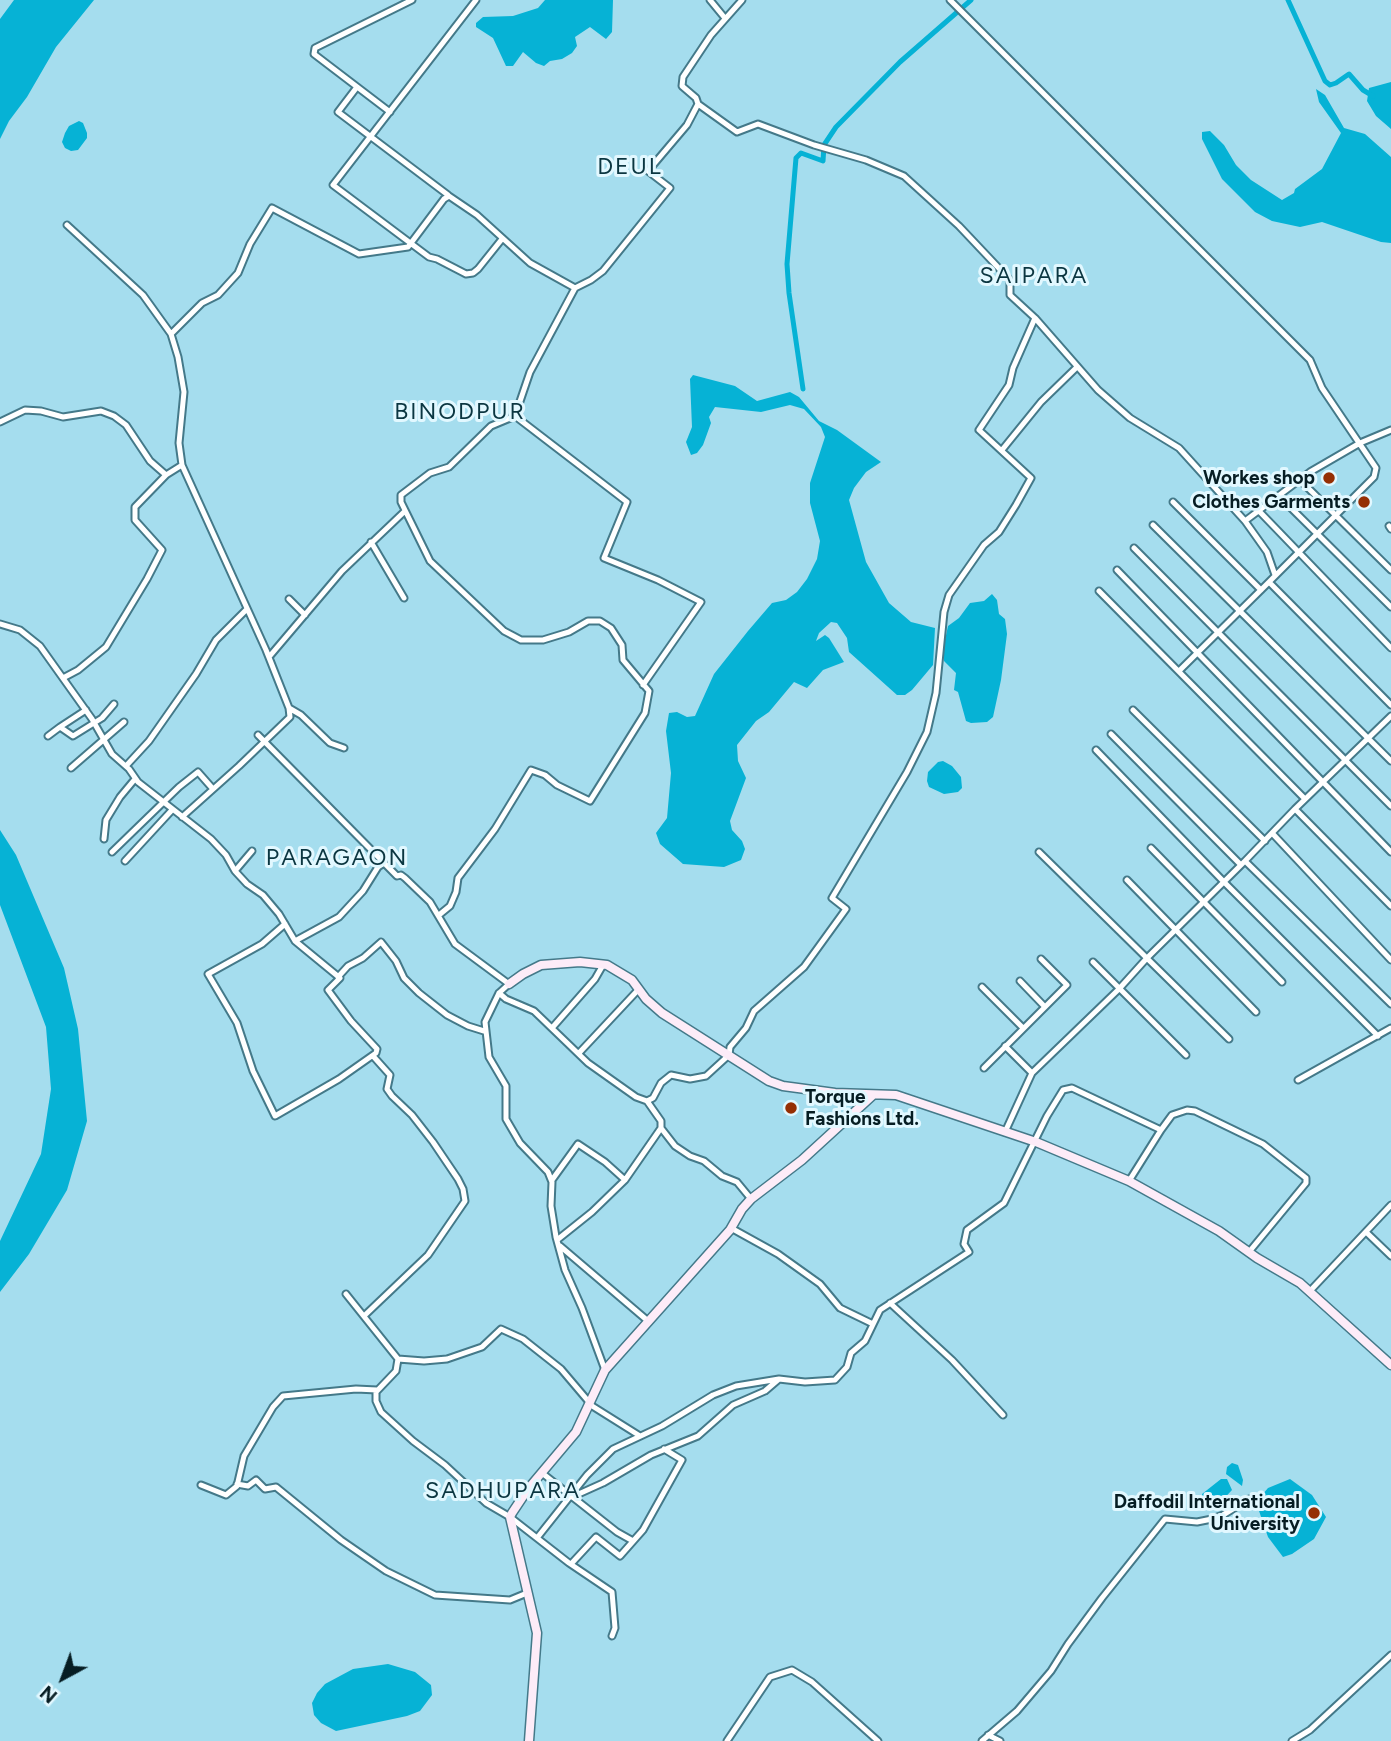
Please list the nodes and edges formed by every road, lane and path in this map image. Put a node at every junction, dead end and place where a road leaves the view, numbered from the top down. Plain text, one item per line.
1 (412, 0) edge
2 (475, 0) edge
3 (710, 0) edge
4 (742, 0) edge
5 (951, 1) edge
6 (724, 18) junction
7 (357, 87) junction
8 (698, 104) junction
9 (390, 112) junction
10 (370, 136) junction
11 (448, 195) junction
12 (67, 225) dead end
13 (502, 239) junction
14 (410, 243) junction
15 (575, 288) junction
16 (1035, 318) junction
17 (171, 334) junction
18 (1077, 367) junction
19 (515, 416) junction
20 (0, 422) edge
21 (1391, 430) edge
22 (1360, 443) junction
23 (1002, 450) junction
24 (182, 465) junction
25 (166, 475) junction
26 (1300, 480) junction
27 (1279, 496) junction
28 (1173, 502) dead end
29 (405, 511) junction
30 (1259, 511) junction
31 (1336, 515) junction
32 (1245, 521) junction
33 (1153, 524) dead end
34 (1317, 533) junction
35 (371, 542) junction
36 (1134, 548) dead end
37 (1298, 552) junction
38 (1117, 570) dead end
39 (1391, 570) edge
40 (1275, 575) junction
41 (1269, 582) junction
42 (1261, 590) junction
43 (1099, 591) dead end
44 (404, 598) dead end
45 (289, 599) dead end
46 (1391, 607) edge
47 (247, 609) junction
48 (1241, 610) junction
49 (305, 615) junction
50 (0, 624) edge
51 (1218, 633) junction
52 (1391, 648) edge
53 (1198, 653) junction
54 (269, 657) junction
55 (1179, 671) junction
56 (63, 677) junction
57 (643, 685) junction
58 (114, 704) dead end
59 (1391, 705) edge
60 (289, 708) junction
61 (86, 710) junction
62 (1133, 710) dead end
63 (1391, 716) edge
64 (93, 722) junction
65 (124, 722) dead end
66 (60, 727) junction
67 (1111, 734) dead end
68 (258, 735) dead end
69 (48, 736) dead end
70 (1367, 738) junction
71 (103, 739) junction
72 (264, 740) junction
73 (344, 748) dead end
74 (1096, 750) dead end
75 (1345, 760) junction
76 (1391, 761) edge
77 (126, 766) junction
78 (71, 768) dead end
79 (135, 779) junction
80 (1322, 782) junction
81 (213, 789) junction
82 (1305, 799) junction
83 (164, 803) junction
84 (1391, 806) edge
85 (1295, 809) junction
86 (172, 810) junction
87 (182, 817) junction
88 (1272, 833) junction
89 (104, 839) dead end
90 (1265, 841) junction
91 (1151, 848) dead end
92 (252, 851) dead end
93 (112, 852) dead end
94 (1039, 852) dead end
95 (1391, 852) edge
96 (125, 861) dead end
97 (384, 863) junction
98 (1243, 863) junction
99 (235, 871) junction
100 (1127, 880) dead end
101 (1224, 882) junction
102 (1203, 903) junction
103 (1391, 906) edge
104 (439, 915) junction
105 (285, 924) junction
106 (1176, 930) junction
107 (295, 941) junction
108 (1147, 958) junction
109 (1041, 959) dead end
110 (1391, 960) edge
111 (1093, 962) dead end
112 (603, 965) junction
113 (338, 976) junction
114 (1020, 981) dead end
115 (1282, 982) dead end
116 (509, 984) junction
117 (982, 987) dead end
118 (1119, 989) junction
119 (638, 990) junction
120 (499, 993) junction
121 (1391, 1004) edge
122 (1045, 1007) junction
123 (1256, 1012) dead end
124 (552, 1028) junction
125 (1023, 1028) junction
126 (1391, 1028) edge
127 (484, 1031) junction
128 (1378, 1036) junction
129 (1229, 1039) dead end
130 (1005, 1046) junction
131 (729, 1051) junction
132 (579, 1053) junction
133 (1186, 1055) dead end
134 (373, 1056) junction
135 (984, 1068) dead end
136 (1032, 1073) junction
137 (1298, 1080) dead end
138 (873, 1095) junction
139 (647, 1101) junction
140 (661, 1128) junction
141 (1161, 1130) junction
142 (1005, 1132) junction
143 (1036, 1142) junction
144 (552, 1180) junction
145 (625, 1180) junction
146 (1129, 1181) junction
147 (751, 1199) junction
148 (1391, 1205) edge
149 (731, 1228) junction
150 (1366, 1232) junction
151 (558, 1242) junction
152 (1249, 1252) junction
153 (1391, 1256) edge
154 (1310, 1292) junction
155 (346, 1294) dead end
156 (890, 1303) junction
157 (364, 1316) junction
158 (648, 1321) junction
159 (873, 1325) junction
160 (398, 1359) junction
161 (1391, 1365) edge
162 (605, 1370) junction
163 (779, 1379) junction
164 (377, 1390) junction
165 (589, 1403) junction
166 (1003, 1415) dead end
167 (640, 1436) junction
168 (664, 1449) junction
169 (542, 1473) junction
170 (237, 1484) junction
171 (201, 1485) dead end
172 (572, 1497) junction
173 (1249, 1499) dead end
174 (510, 1517) junction
175 (537, 1538) junction
176 (633, 1541) junction
177 (571, 1564) junction
178 (527, 1593) junction
179 (612, 1636) dead end
180 (1391, 1655) edge
181 (988, 1735) junction
182 (529, 1741) edge
183 (727, 1741) edge
184 (878, 1741) edge
185 (982, 1741) edge
186 (1000, 1741) edge
187 (1292, 1741) edge

1 - 7 street
2 - 9 street
3 - 6 street
4 - 6 street
5 - 22 street
6 - 8 street
7 - 9 street
7 - 10 street
8 - 15 street
8 - 16 street
9 - 10 street
10 - 11 street
10 - 14 street
11 - 13 street
11 - 14 street
12 - 17 street
13 - 14 street
13 - 15 street
14 - 17 street
15 - 19 street
16 - 18 street
16 - 23 street
17 - 24 street
18 - 23 street
18 - 32 street
19 - 29 street
19 - 57 street
20 - 25 street
21 - 22 street
22 - 26 street
22 - 31 street
23 - 131 street
24 - 25 street
24 - 47 street
25 - 56 street
26 - 27 street
26 - 31 street
27 - 30 street
27 - 34 street
28 - 42 street
29 - 35 street
29 - 57 street
30 - 32 street
30 - 37 street
31 - 34 street
31 - 39 street
32 - 40 street
33 - 48 street
34 - 37 street
34 - 46 street
35 - 44 street
35 - 49 street
36 - 51 street
37 - 40 street
37 - 52 street
38 - 53 street
40 - 41 street
41 - 42 street
41 - 59 street
42 - 48 street
43 - 55 street
45 - 49 street
47 - 54 street
47 - 77 street
48 - 51 street
48 - 70 street
49 - 54 street
50 - 56 street
51 - 53 street
51 - 75 street
53 - 55 street
53 - 80 street
54 - 60 street
55 - 82 street
56 - 61 street
57 - 104 street
58 - 64 street
60 - 72 street
60 - 73 street
61 - 64 street
61 - 66 street
62 - 90 street
63 - 70 street
64 - 66 street
64 - 71 street
65 - 71 street
66 - 69 street
67 - 98 street
68 - 72 street
70 - 75 street
70 - 76 street
71 - 77 street
71 - 78 street
72 - 81 street
72 - 97 street
74 - 101 street
75 - 80 street
75 - 84 street
77 - 79 street
79 - 83 street
79 - 89 street
80 - 82 street
80 - 95 street
81 - 83 street
81 - 87 street
82 - 85 street
83 - 86 street
83 - 93 street
85 - 88 street
85 - 103 street
86 - 87 street
86 - 96 street
87 - 99 street
88 - 90 street
88 - 110 street
90 - 98 street
91 - 102 street
92 - 99 street
94 - 108 street
97 - 104 street
97 - 107 street
98 - 101 street
98 - 121 street
99 - 105 street
100 - 106 street
101 - 102 street
101 - 128 street
102 - 106 street
102 - 115 street
104 - 116 street
105 - 107 street
105 - 134 street
106 - 108 street
106 - 123 street
107 - 113 street
108 - 118 street
108 - 129 street
109 - 122 street
111 - 118 street
112 - 116 street
112 - 119 street
112 - 124 street
113 - 127 street
113 - 134 street
114 - 122 street
116 - 120 street
117 - 125 street
118 - 133 street
118 - 136 street
119 - 131 street
119 - 132 street
120 - 124 street
120 - 127 street
122 - 125 street
124 - 132 street
125 - 130 street
126 - 128 street
127 - 144 street
128 - 137 street
130 - 135 street
130 - 136 street
131 - 138 street
131 - 139 street
132 - 139 street
134 - 157 street
136 - 142 street
138 - 142 street
138 - 147 street
139 - 140 street
140 - 145 street
140 - 147 street
141 - 143 street
141 - 146 street
141 - 152 street
142 - 143 street
143 - 146 street
143 - 156 street
144 - 145 street
144 - 151 street
145 - 151 street
146 - 152 street
147 - 149 street
148 - 150 street
149 - 158 street
149 - 159 street
150 - 153 street
150 - 154 street
151 - 158 street
151 - 162 street
152 - 154 street
154 - 161 street
155 - 157 street
156 - 159 street
156 - 166 street
157 - 160 street
158 - 162 street
159 - 163 street
160 - 164 street
160 - 165 street
162 - 165 street
163 - 167 street
163 - 168 street
164 - 170 street
164 - 174 street
165 - 167 street
165 - 169 street
167 - 172 street
168 - 172 street
168 - 176 street
169 - 172 street
169 - 174 street
170 - 171 street
170 - 178 street
172 - 175 street
172 - 176 street
173 - 181 street
174 - 175 street
174 - 178 street
175 - 177 street
176 - 177 street
177 - 179 street
178 - 182 street
180 - 187 street
181 - 185 street
181 - 186 street
183 - 184 street

